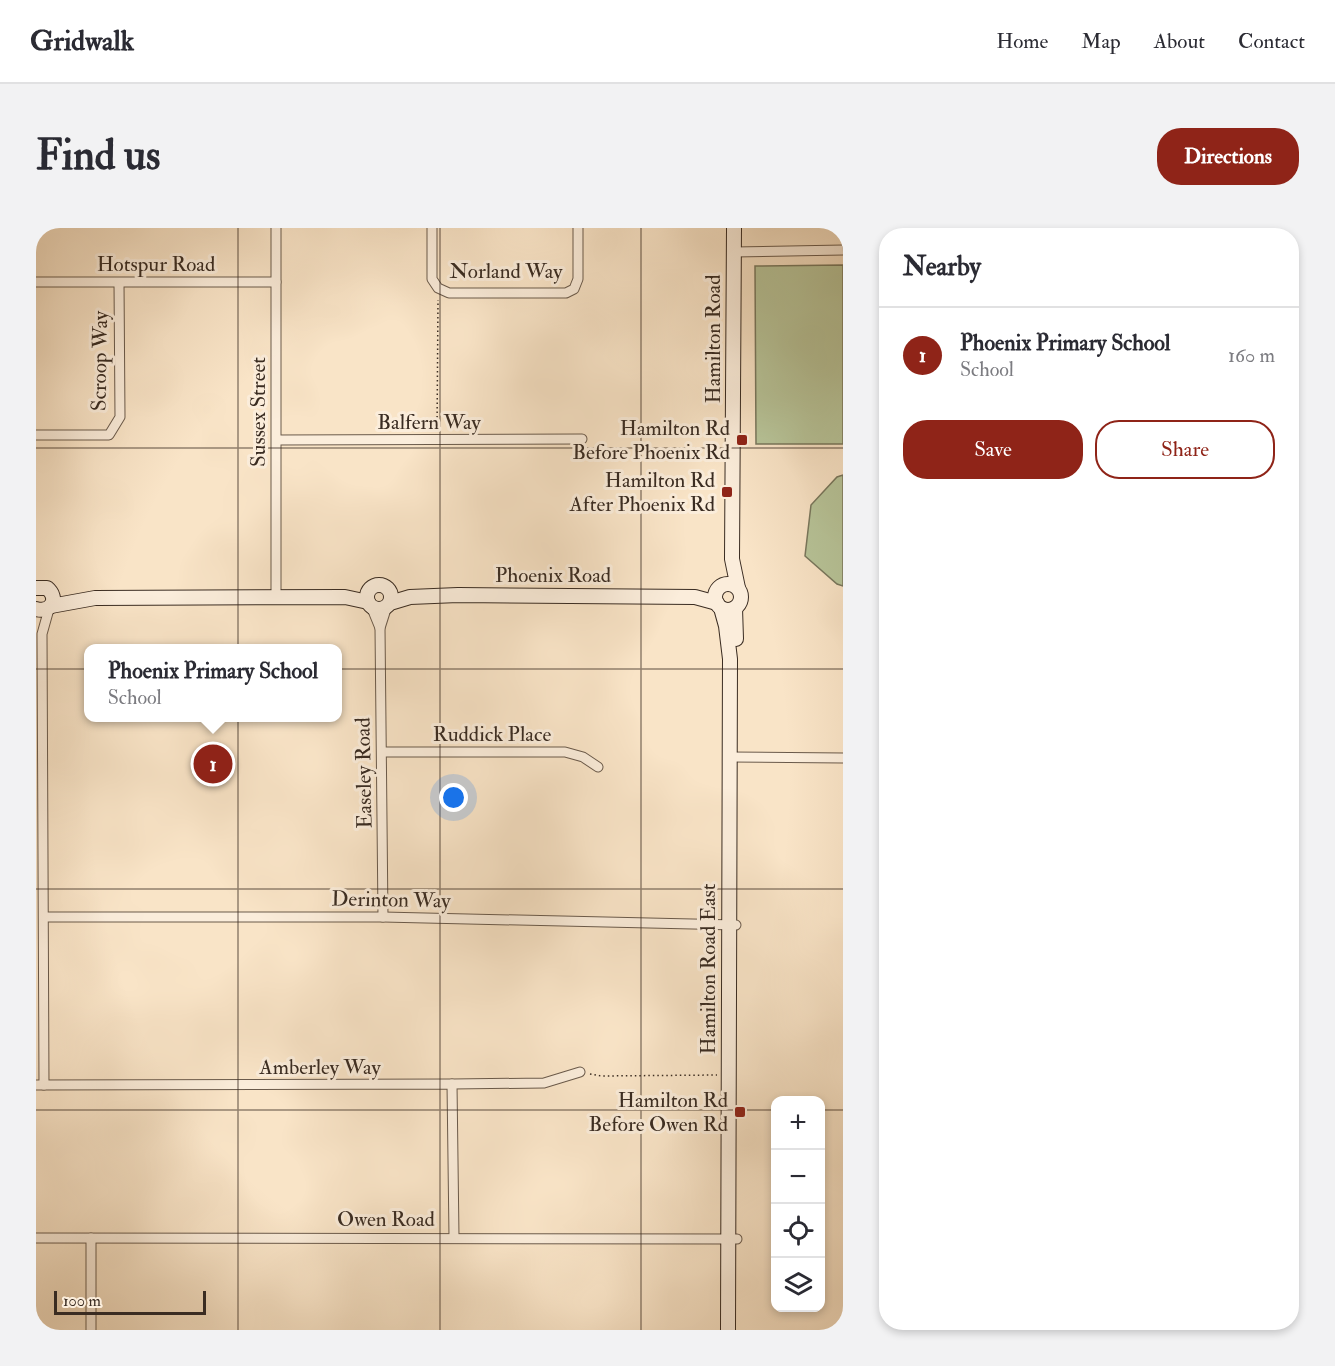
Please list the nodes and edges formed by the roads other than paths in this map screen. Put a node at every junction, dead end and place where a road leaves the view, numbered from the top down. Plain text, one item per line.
1 (276, 228) edge
2 (432, 228) edge
3 (578, 228) edge
4 (734, 228) edge
5 (843, 250) edge
6 (734, 252) junction
7 (36, 282) edge
8 (276, 282) junction
9 (119, 283) junction
10 (36, 435) edge
11 (582, 439) dead end
12 (277, 440) junction
13 (732, 559) junction
14 (36, 588) edge
15 (388, 588) junction
16 (738, 588) junction
17 (51, 590) junction
18 (276, 597) junction
19 (410, 597) junction
20 (95, 598) junction
21 (370, 599) junction
22 (722, 599) junction
23 (388, 605) junction
24 (43, 609) edge
25 (380, 628) junction
26 (39, 742) edge
27 (382, 752) junction
28 (733, 757) junction
29 (843, 758) edge
30 (598, 767) dead end
31 (44, 917) junction
32 (383, 917) junction
33 (733, 925) junction
34 (580, 1072) road end
35 (452, 1084) junction
36 (40, 1085) edge
37 (454, 1237) junction
38 (36, 1238) edge
39 (90, 1238) junction
40 (732, 1239) junction
41 (91, 1330) edge
42 (728, 1330) edge
43 (736, 1330) edge

1 - 8 street, Sussex Street
2 - 3 street, Norland Way
4 - 6 main road, Hamilton Road
5 - 6 street
6 - 13 main road, Hamilton Road
7 - 9 street, Hotspur Road
8 - 9 street, Hotspur Road
8 - 12 street, Sussex Street
9 - 10 street, Scroop Way
11 - 12 street, Balfern Way
12 - 18 street, Sussex Street
13 - 16 main road, Hamilton Road
13 - 22 main road, Hamilton Road
14 - 17 main road
15 - 19 main road, Phoenix Road
15 - 21 main road
15 - 23 main road
16 - 22 main road
16 - 22 main road, Hamilton Road East
17 - 20 main road
17 - 24 main road
18 - 20 main road
18 - 21 main road
19 - 22 main road, Phoenix Road
19 - 23 main road, Phoenix Road
20 - 24 main road
21 - 23 main road
21 - 25 street, Easeley Road
22 - 28 main road, Hamilton Road East
23 - 25 street, Easeley Road
24 - 26 street
25 - 27 street, Easeley Road
26 - 31 street
27 - 30 street, Ruddick Place
27 - 32 street, Easeley Road
28 - 29 street
28 - 33 main road, Hamilton Road East
31 - 32 street, Derinton Way
31 - 36 street
32 - 33 street, Derinton Way
33 - 40 main road, Hamilton Road East
34 - 35 street, Amberley Way
35 - 36 street, Amberley Way
35 - 37 street
37 - 39 street, Owen Road
37 - 40 street, Owen Road
38 - 39 street, Owen Road
39 - 41 street
40 - 42 main road, Hamilton Road East
40 - 43 main road, Hamilton Road East

